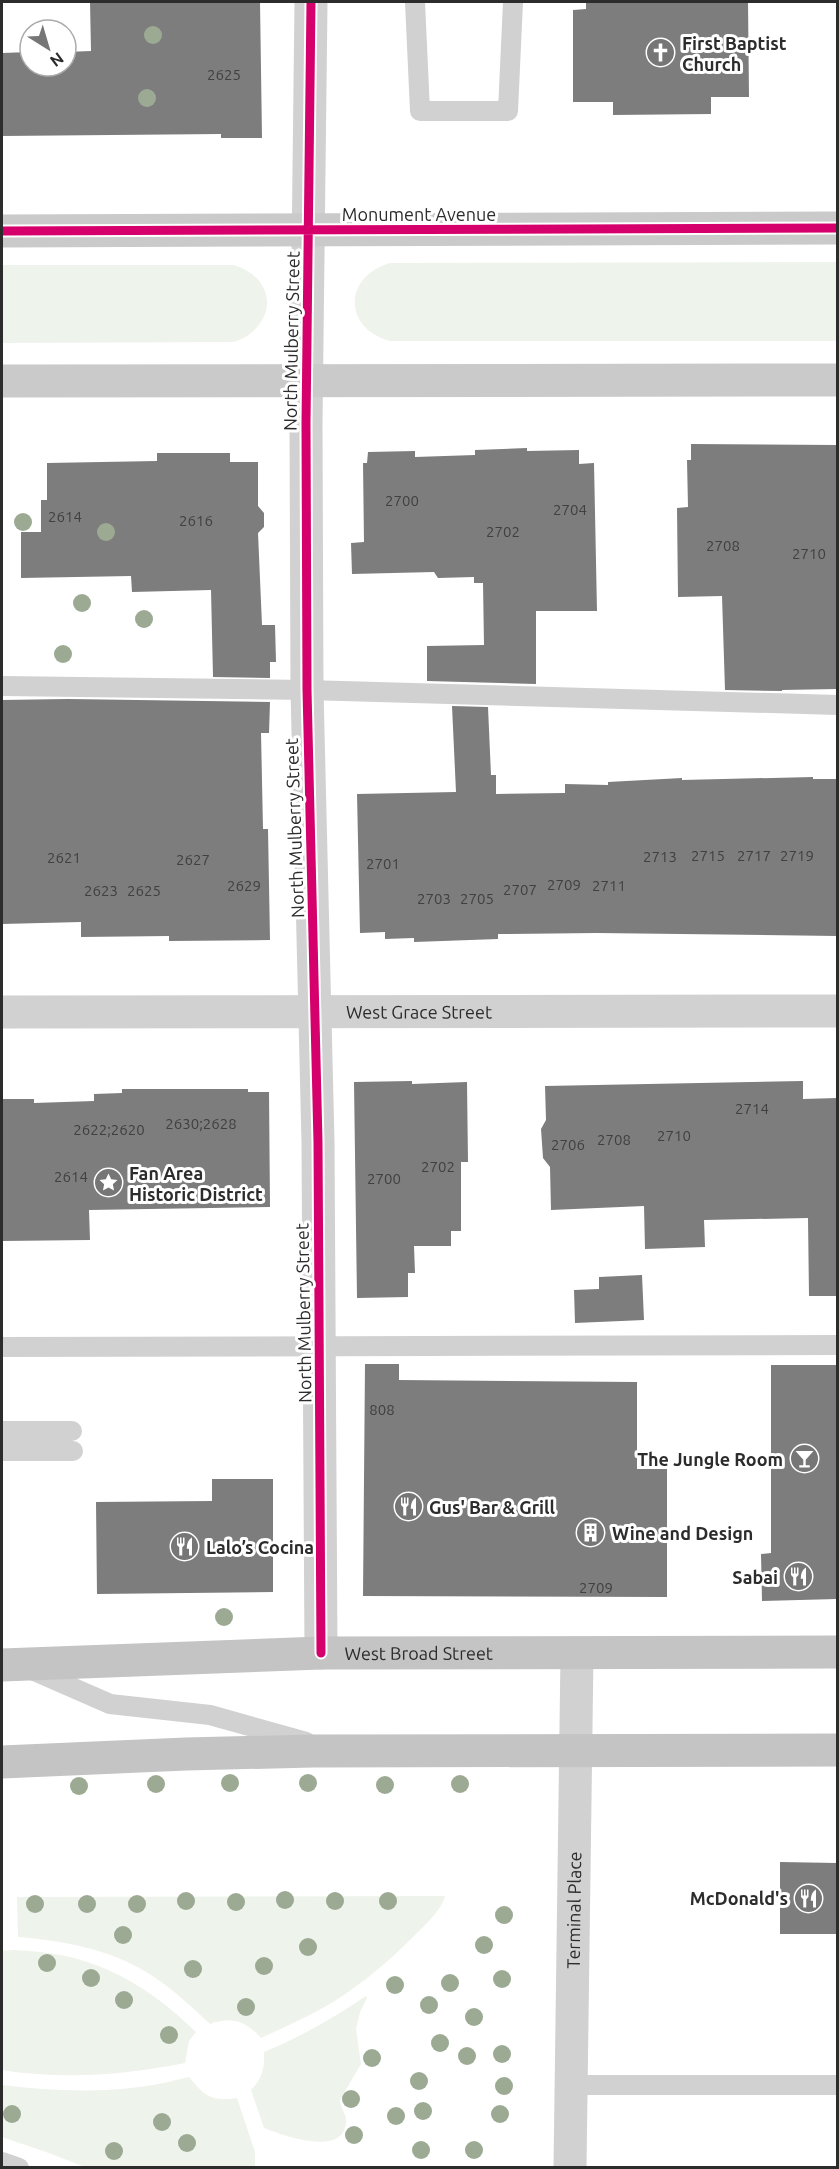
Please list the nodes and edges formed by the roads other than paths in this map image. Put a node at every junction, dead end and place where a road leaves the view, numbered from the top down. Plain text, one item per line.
1 (311, 2) edge
2 (415, 2) edge
3 (513, 2) edge
4 (837, 228) edge
5 (2, 231) edge
6 (309, 231) junction
7 (837, 380) edge
8 (2, 381) edge
9 (306, 381) junction
10 (2, 686) edge
11 (307, 690) junction
12 (837, 705) edge
13 (315, 1011) junction
14 (837, 1011) edge
15 (2, 1012) edge
16 (837, 1345) edge
17 (2, 1347) edge
18 (320, 1348) junction
19 (2, 1431) edge
20 (2, 1451) edge
21 (837, 1652) edge
22 (321, 1653) junction
23 (577, 1653) junction
24 (12, 1665) edge
25 (576, 1750) junction
26 (837, 1750) edge
27 (339, 1751) junction
28 (2, 1762) edge
29 (571, 2085) junction
30 (837, 2085) edge
31 (2, 2162) edge
32 (19, 2168) edge
33 (570, 2168) edge

1 - 6 street, North Mulberry Street
2 - 3 lane
4 - 6 street, Monument Avenue
5 - 6 street, Monument Avenue
6 - 9 street, North Mulberry Street
7 - 9 street
8 - 9 street
9 - 11 street, North Mulberry Street
10 - 11 lane
11 - 12 lane
11 - 13 street, North Mulberry Street
13 - 14 street, West Grace Street
13 - 15 street, West Grace Street
13 - 18 street, North Mulberry Street
16 - 18 lane
17 - 18 lane
18 - 22 street, North Mulberry Street
19 - 20 lane
21 - 23 main road, West Broad Street
22 - 23 main road, West Broad Street
22 - 24 main road, West Broad Street
23 - 25 street, Terminal Place
24 - 27 lane
25 - 26 main road
25 - 27 main road
25 - 29 street, Terminal Place
27 - 28 main road
29 - 30 lane
29 - 33 street, Terminal Place
31 - 32 lane

